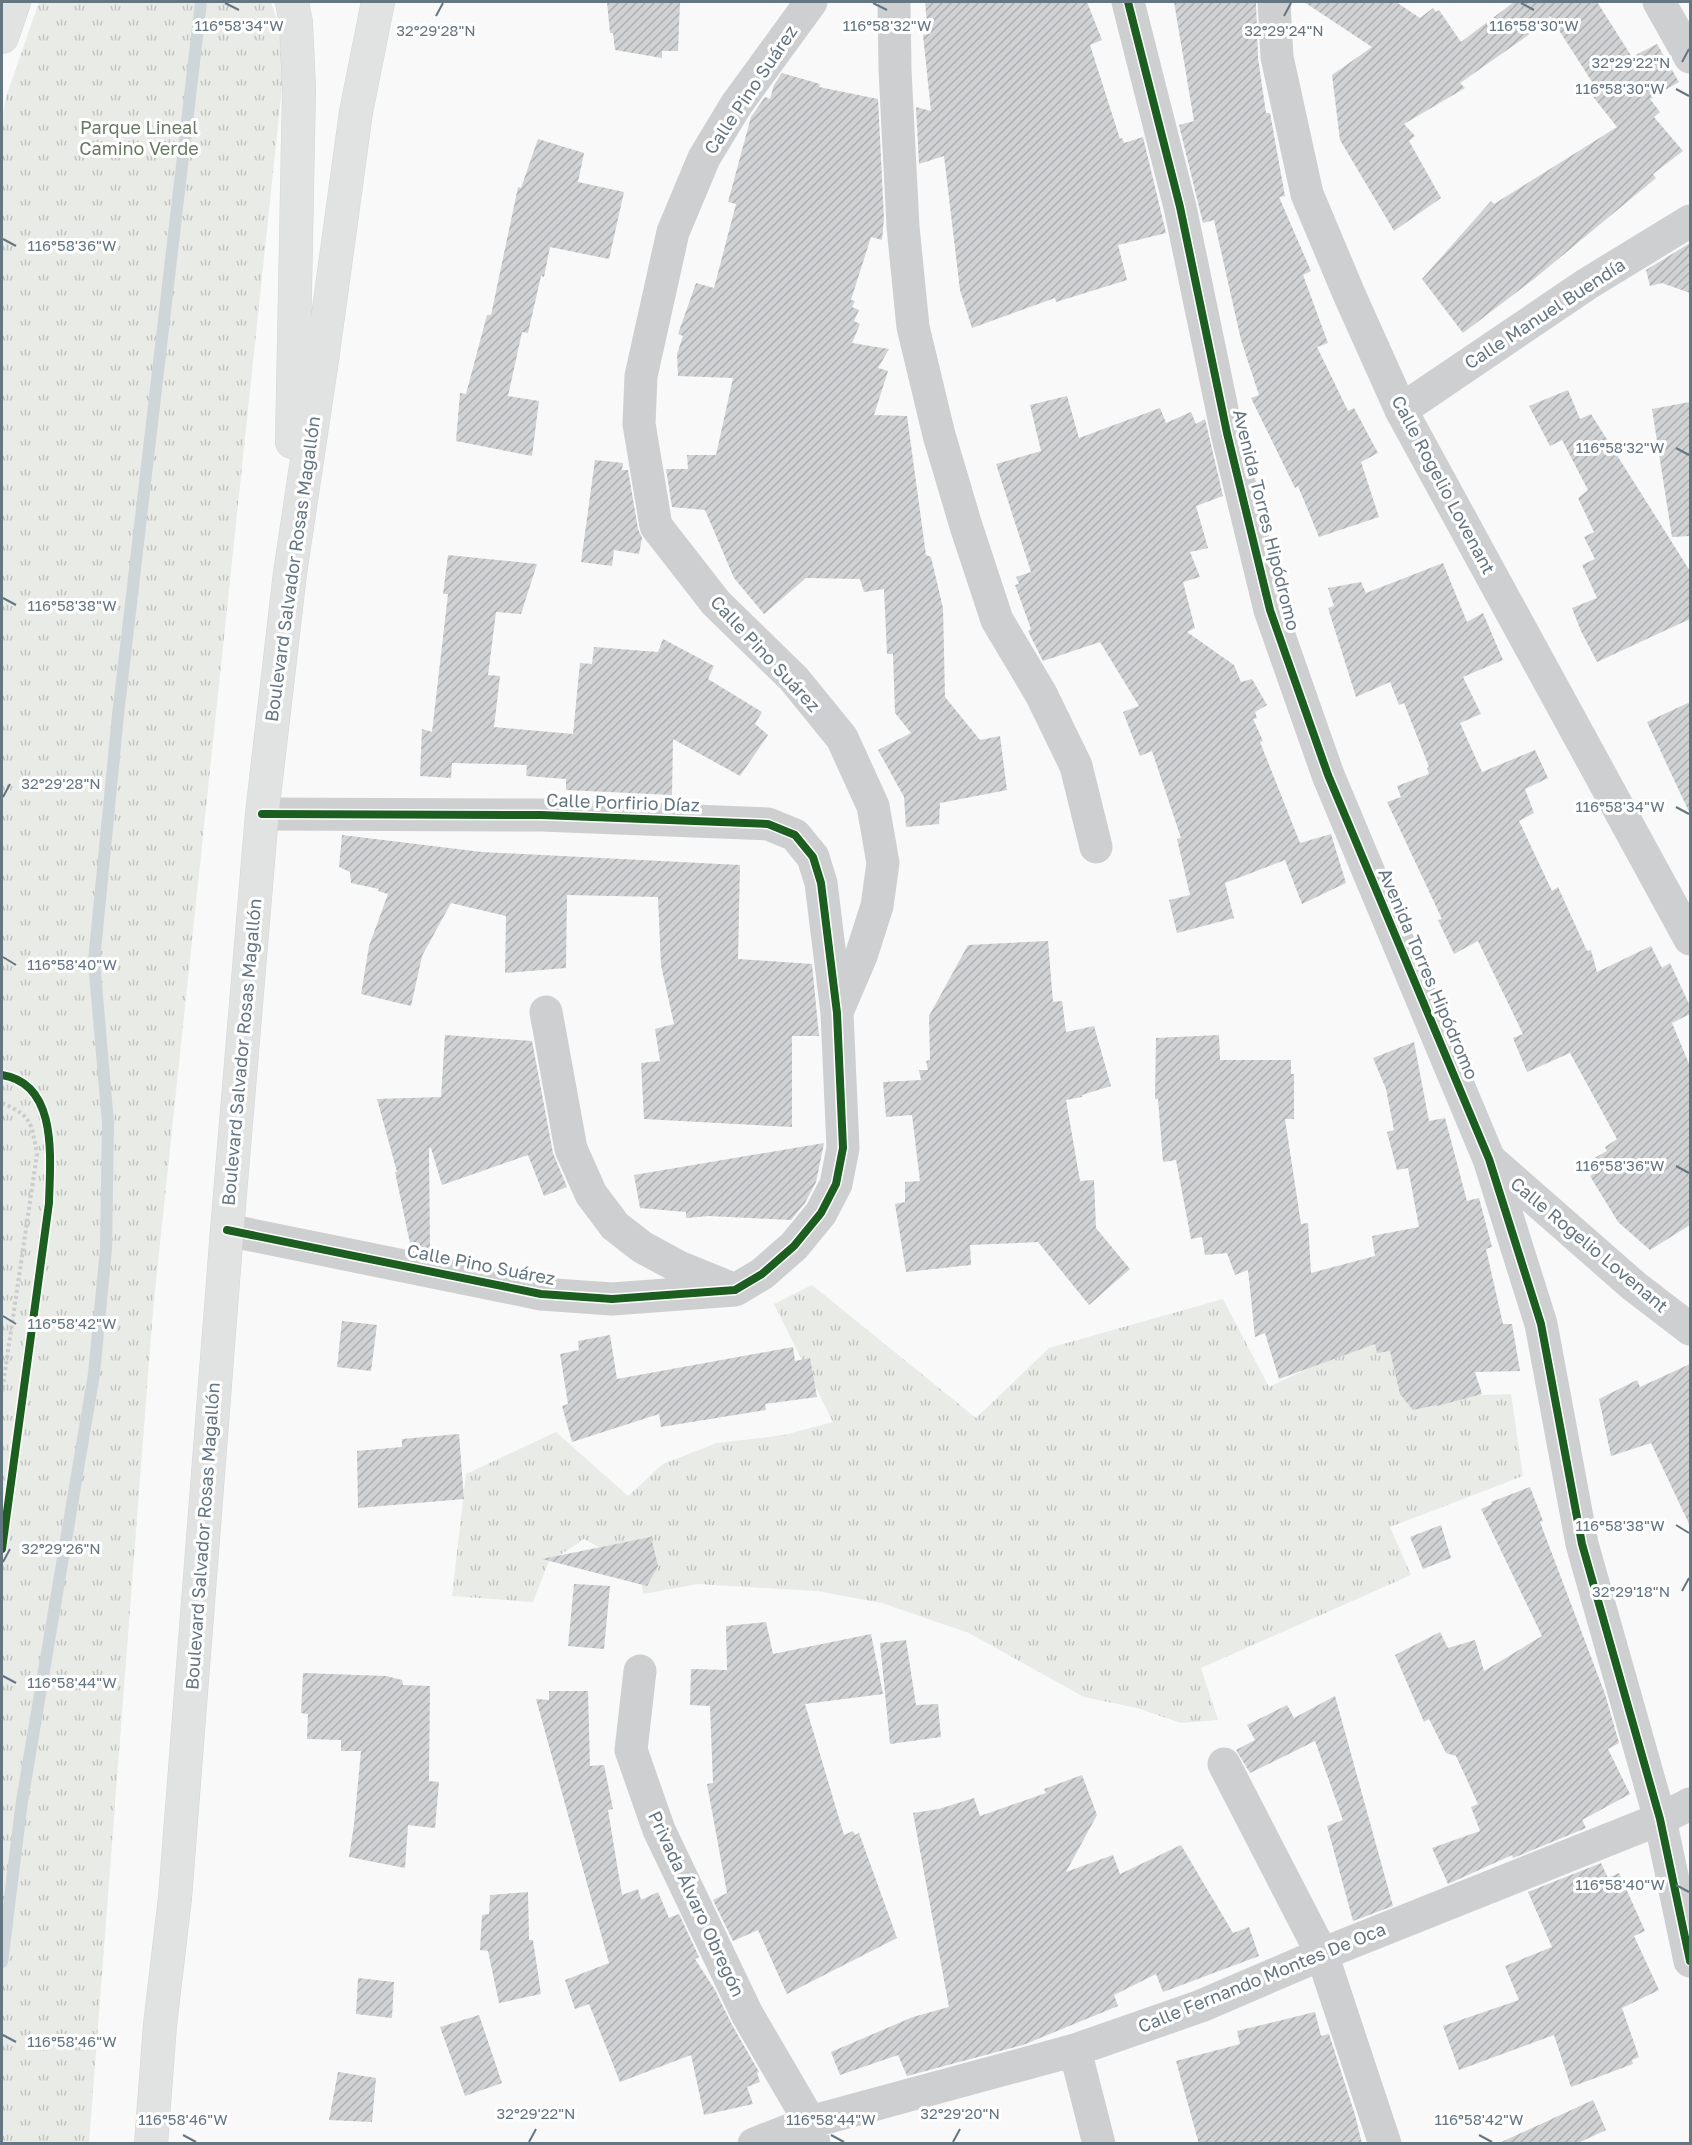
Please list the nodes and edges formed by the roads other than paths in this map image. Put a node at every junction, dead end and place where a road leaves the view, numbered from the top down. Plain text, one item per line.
1 (14, 2) edge
2 (292, 2) edge
3 (378, 2) edge
4 (811, 2) edge
5 (894, 2) edge
6 (1128, 2) edge
7 (1274, 2) edge
8 (1674, 12) edge
9 (2, 37) edge
10 (1690, 57) edge
11 (1690, 220) edge
12 (1401, 410) junction
13 (290, 573) junction
14 (262, 814) junction
15 (1096, 848) dead end
16 (1690, 939) edge
17 (546, 1012) dead end
18 (837, 1013) junction
19 (1489, 1159) junction
20 (227, 1230) junction
21 (735, 1290) junction
22 (1690, 1329) edge
23 (640, 1671) dead end
24 (1224, 1764) dead end
25 (1690, 1804) edge
26 (1660, 1819) junction
27 (1322, 1954) junction
28 (1690, 1961) edge
29 (1075, 2050) junction
30 (812, 2133) edge
31 (151, 2144) edge
32 (754, 2144) edge
33 (1099, 2144) edge
34 (1385, 2144) edge

1 - 9 highway
2 - 13 highway
3 - 13 highway, Boulevard Salvador Rosas Magallón
4 - 18 street, Calle Pino Suárez
5 - 15 street
6 - 19 street, Avenida Torres Hipódromo
7 - 12 street, Calle Rogelio Lovenant
8 - 10 street
11 - 12 street, Calle Manuel Buendía
12 - 16 street, Calle Rogelio Lovenant
13 - 14 highway, Boulevard Salvador Rosas Magallón
14 - 18 street, Calle Porfirio Díaz
14 - 20 highway, Boulevard Salvador Rosas Magallón
17 - 21 street
18 - 21 street, Calle Pino Suárez
19 - 22 street, Calle Rogelio Lovenant
19 - 26 street, Avenida Torres Hipódromo
20 - 21 street, Calle Pino Suárez
20 - 31 highway, Boulevard Salvador Rosas Magallón
23 - 30 street, Privada Álvaro Obregón
24 - 27 street
25 - 26 street, Calle Fernando Montes De Oca
26 - 27 street, Calle Fernando Montes De Oca
26 - 28 street, Avenida Torres Hipódromo
27 - 29 street, Calle Fernando Montes De Oca
27 - 34 street
29 - 30 street, Calle Fernando Montes De Oca
29 - 33 street
30 - 32 street, Calle Fernando Montes De Oca

